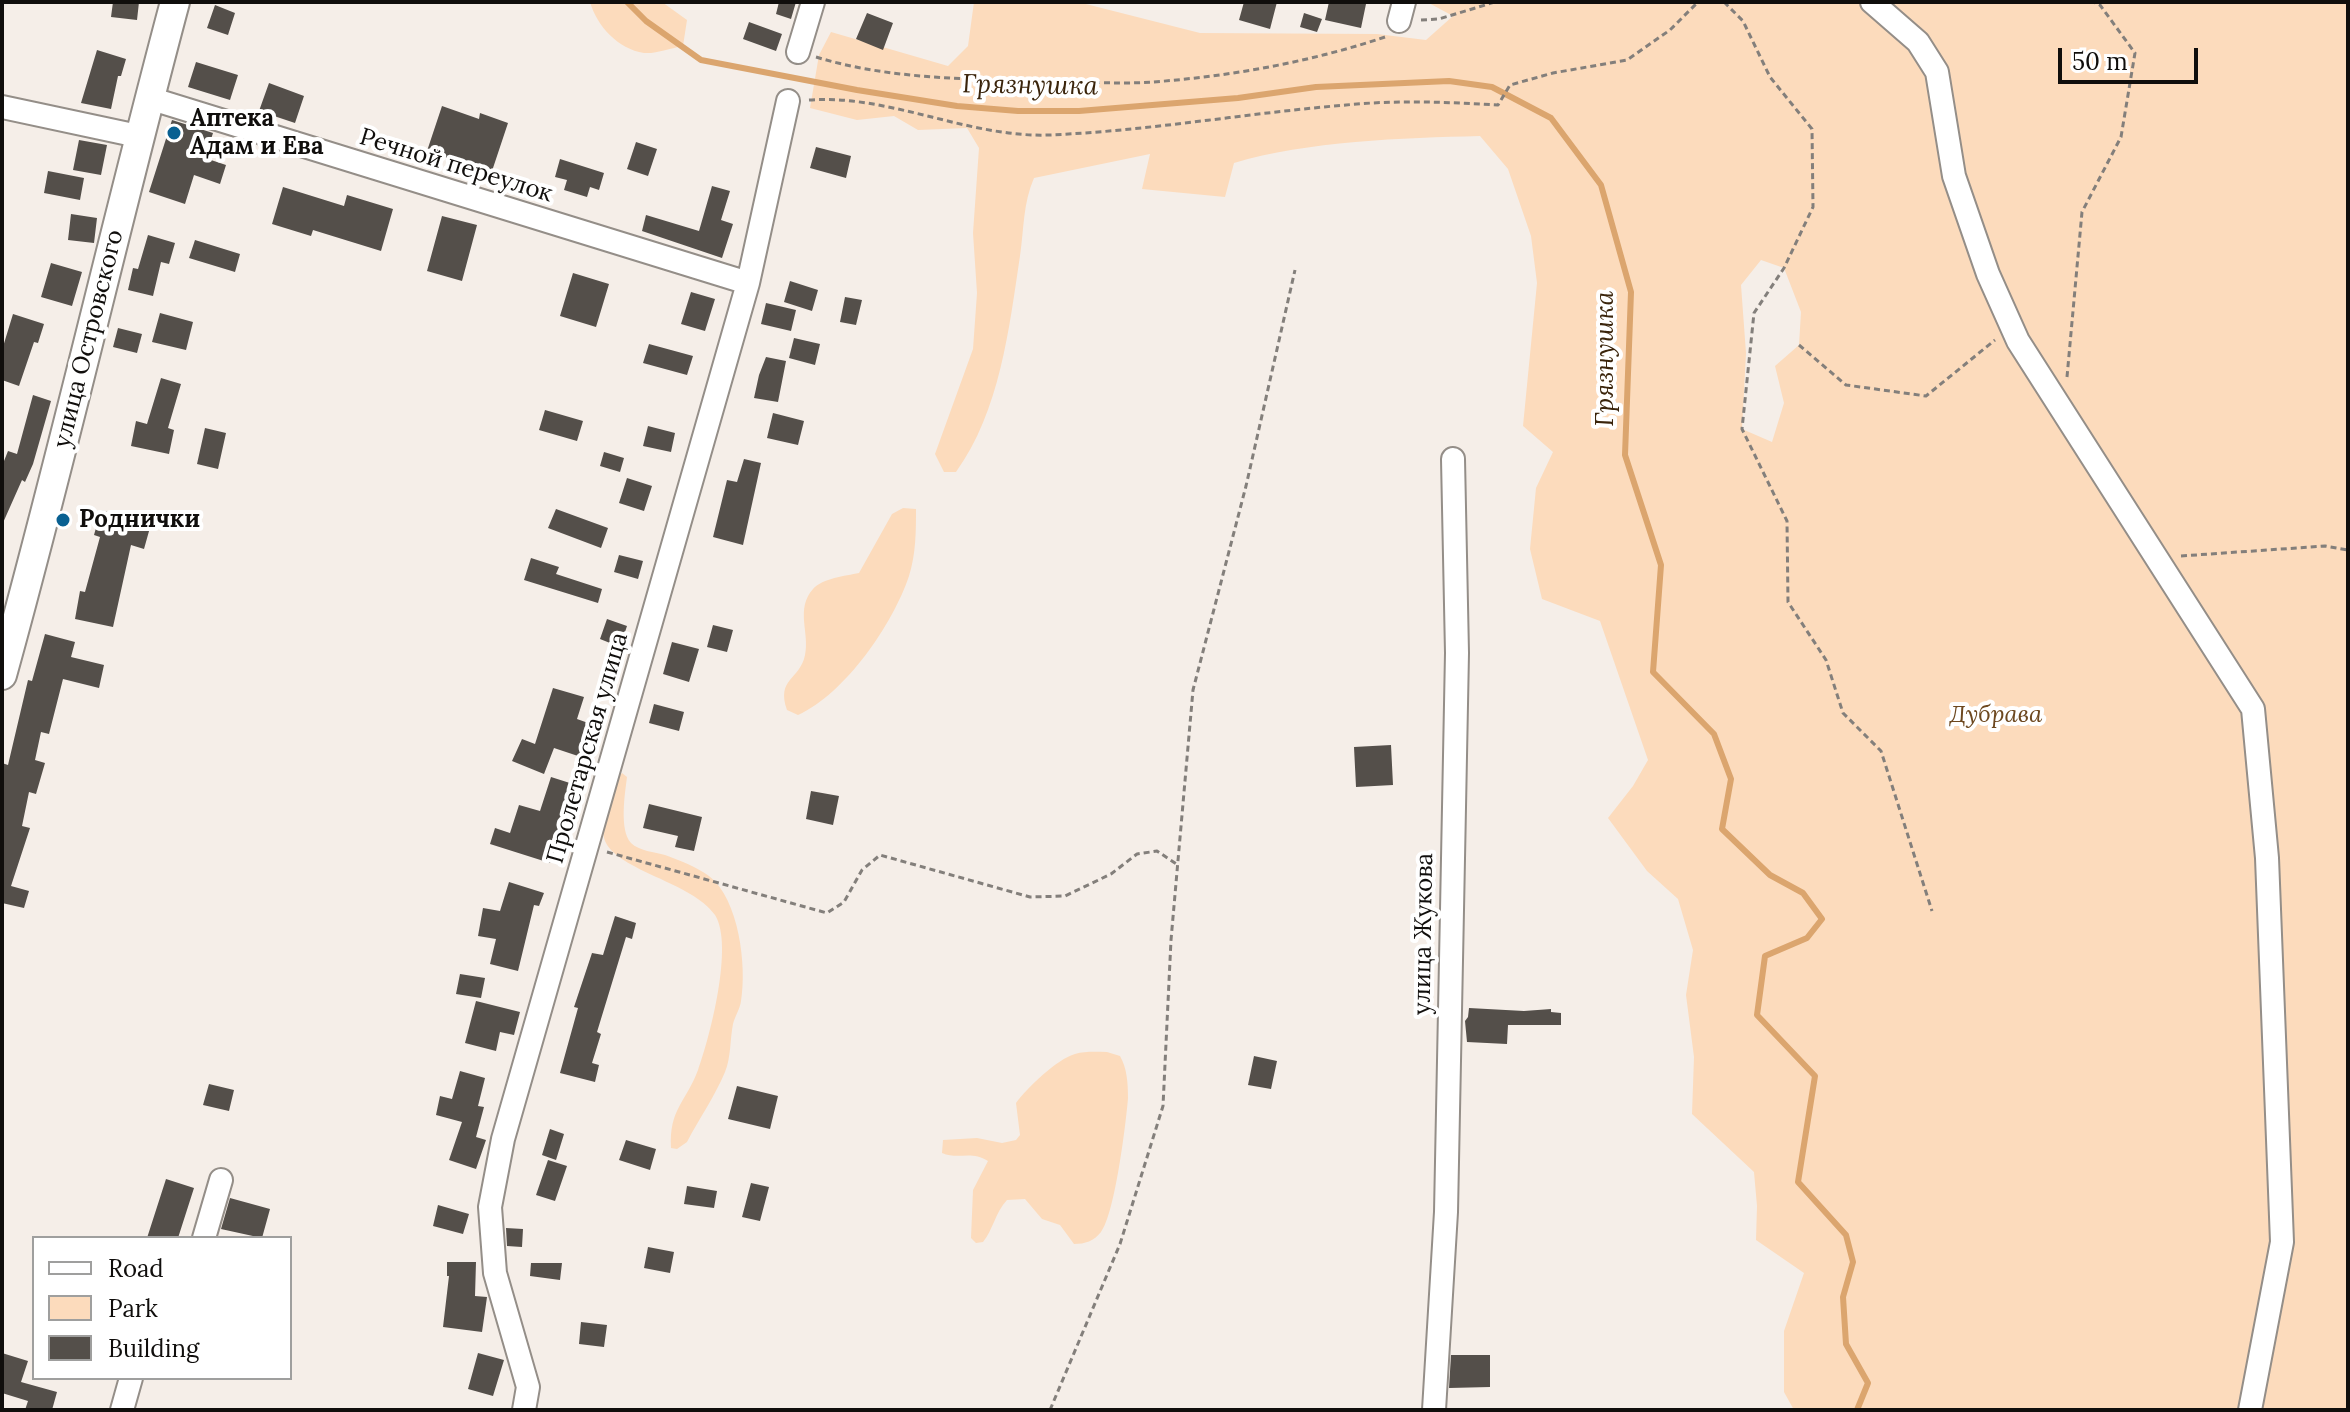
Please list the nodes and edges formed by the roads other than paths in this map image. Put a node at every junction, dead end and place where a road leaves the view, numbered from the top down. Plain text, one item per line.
1 (175, 2) edge
2 (813, 2) edge
3 (1872, 2) edge
4 (798, 52) road end
5 (149, 98) junction
6 (788, 101) road end
7 (2, 107) edge
8 (138, 136) junction
9 (748, 283) junction
10 (1453, 459) dead end
11 (2, 675) edge
12 (221, 1180) dead end
13 (205, 1236) edge
14 (130, 1380) edge
15 (122, 1410) edge
16 (524, 1410) edge
17 (1434, 1410) edge
18 (2250, 1410) edge

1 - 5 street, улица Островского
2 - 4 street
3 - 18 street
5 - 8 street, улица Островского
5 - 9 street, Речной переулок
6 - 9 street, Пролетарская улица
7 - 8 street
8 - 11 street, улица Островского
9 - 16 street, Пролетарская улица
10 - 17 street, улица Жукова
12 - 13 street
14 - 15 street

